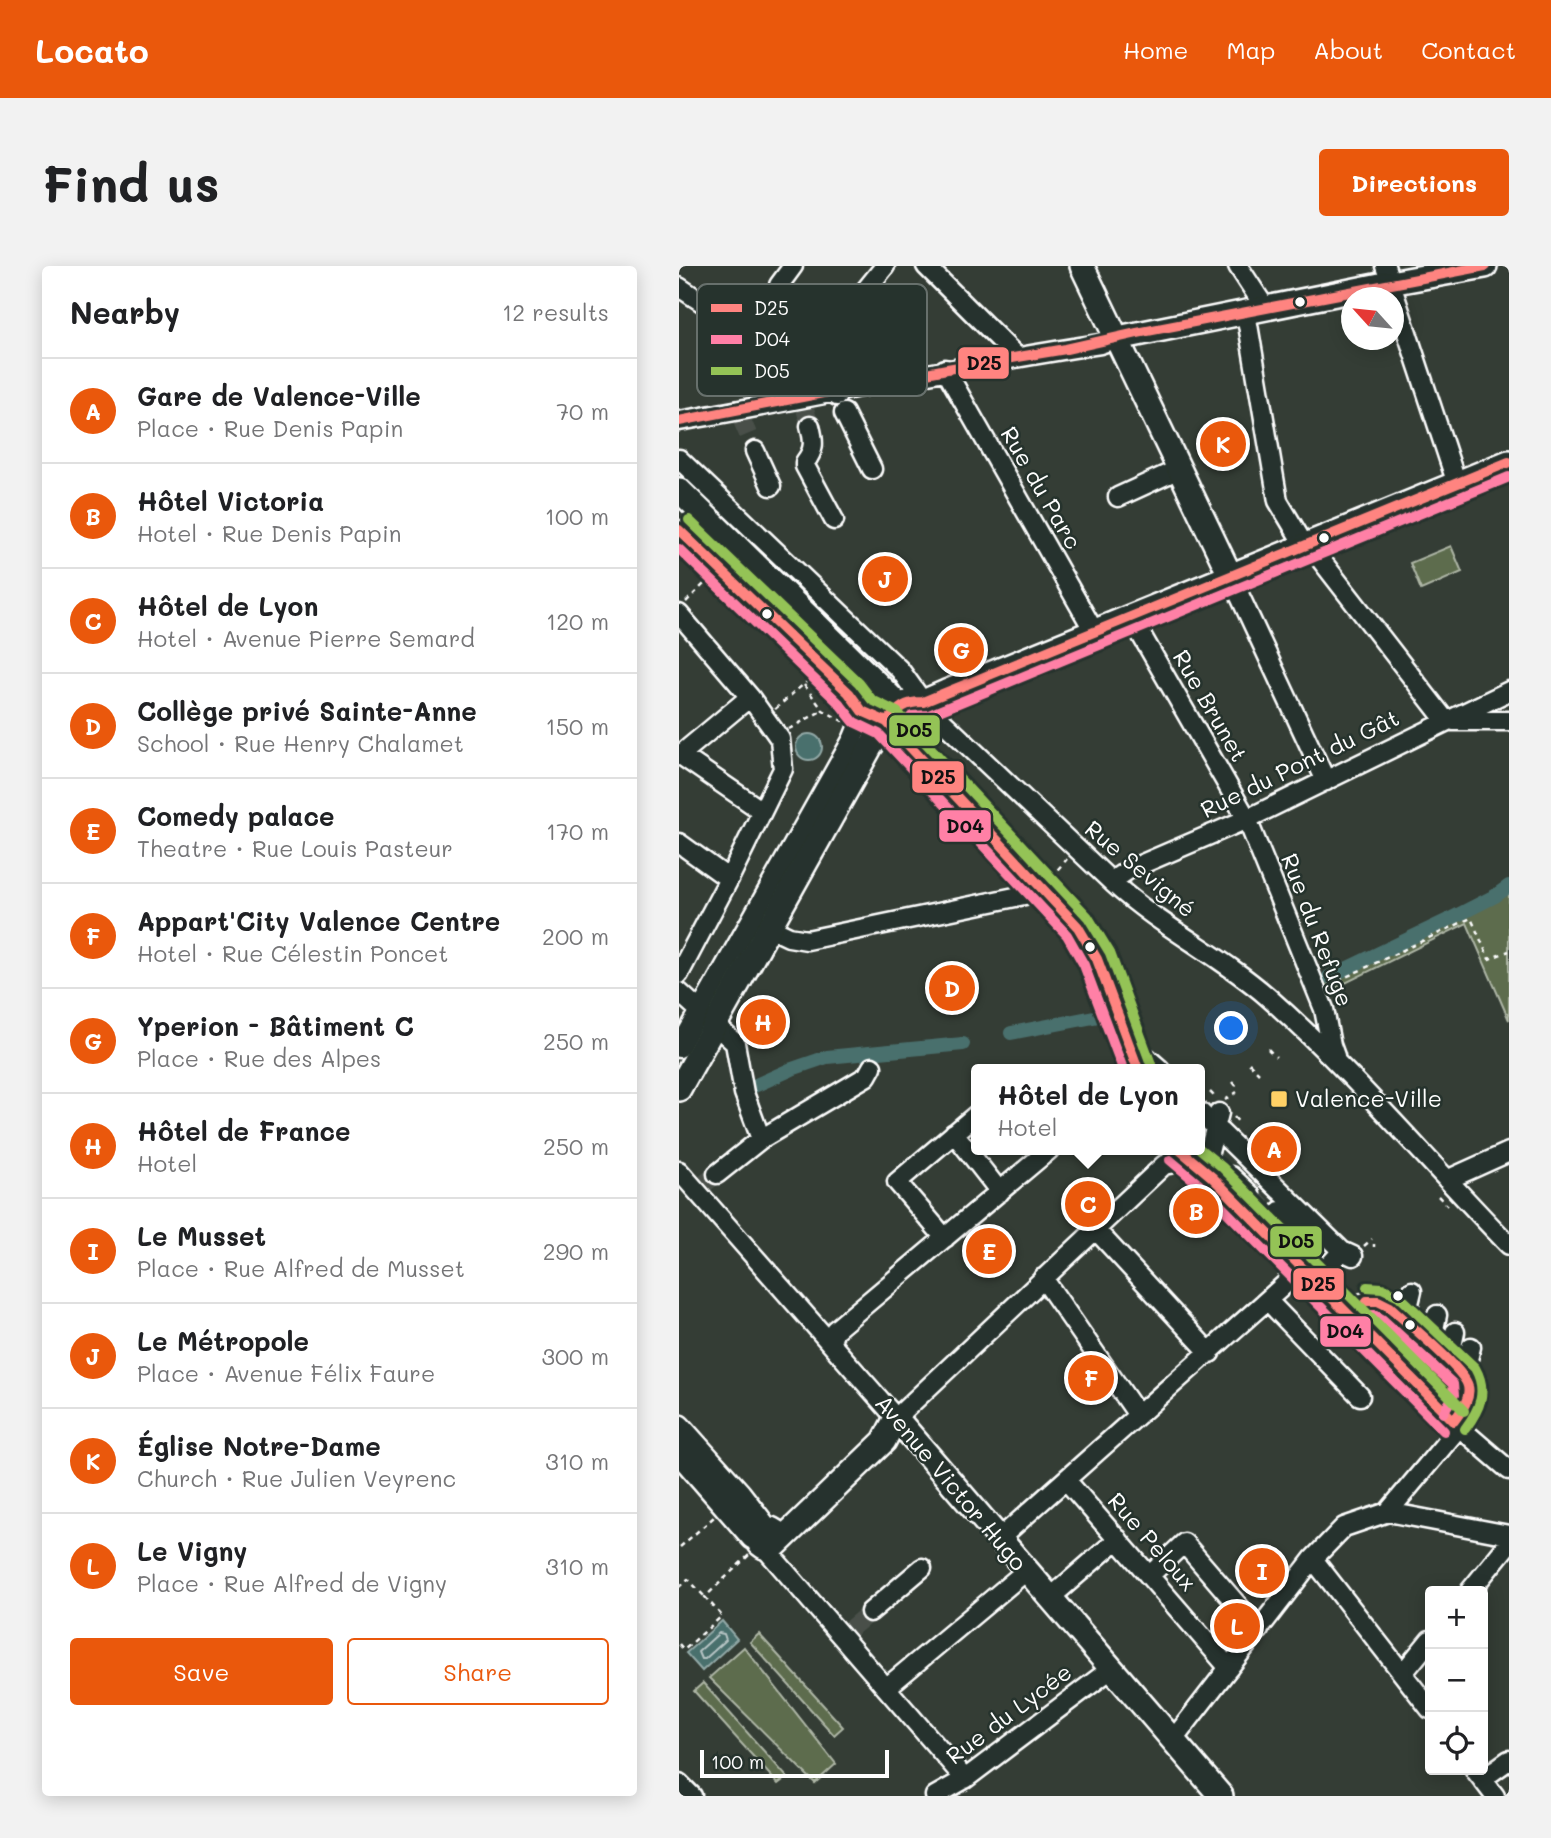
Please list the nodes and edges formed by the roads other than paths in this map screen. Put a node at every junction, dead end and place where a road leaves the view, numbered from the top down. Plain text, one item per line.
1 (793, 266) edge
2 (885, 266) edge
3 (926, 266) edge
4 (1082, 266) edge
5 (1238, 266) edge
6 (1485, 266) edge
7 (1388, 274) edge
8 (780, 284) edge
9 (870, 284) edge
10 (679, 287) edge
11 (697, 299) edge
12 (1256, 311) junction
13 (1118, 338) junction
14 (1016, 356) junction
15 (945, 369) junction
16 (927, 374) edge
17 (833, 396) edge
18 (856, 396) edge
19 (839, 401) junction
20 (679, 421) edge
21 (810, 426) tunnel mouth
22 (755, 451) tunnel mouth
23 (679, 458) edge
24 (1509, 462) edge
25 (872, 469) dead end
26 (1179, 469) junction
27 (1457, 484) junction
28 (771, 486) dead end
29 (679, 490) edge
30 (1118, 497) dead end
31 (834, 520) dead end
32 (679, 530) edge
33 (1306, 544) junction
34 (1230, 576) junction
35 (679, 612) edge
36 (1131, 617) junction
37 (1097, 631) junction
38 (1509, 691) edge
39 (750, 697) junction
40 (862, 710) junction
41 (903, 710) junction
42 (1446, 721) junction
43 (1509, 721) edge
44 (680, 755) edge
45 (1326, 781) junction
46 (762, 811) junction
47 (1247, 819) junction
48 (679, 843) edge
49 (729, 879) junction
50 (1112, 881) junction
51 (1050, 893) junction
52 (770, 928) junction
53 (679, 974) edge
54 (679, 992) edge
55 (708, 1018) junction
56 (679, 1048) edge
57 (1137, 1049) dead end
58 (1334, 1053) junction
59 (1139, 1064) edge
60 (1154, 1064) edge
61 (872, 1067) dead end
62 (679, 1090) edge
63 (1209, 1114) edge
64 (971, 1119) edge
65 (954, 1133) junction
66 (1205, 1138) edge
67 (761, 1139) junction
68 (1509, 1152) edge
69 (971, 1155) edge
70 (971, 1155) edge
71 (1043, 1155) edge
72 (1166, 1157) edge
73 (1201, 1163) edge
74 (679, 1171) edge
75 (1445, 1175) junction
76 (706, 1183) junction
77 (1000, 1192) junction
78 (1250, 1194) tunnel mouth
79 (1280, 1211) tunnel mouth
80 (1240, 1223) dead end
81 (1095, 1229) junction
82 (945, 1238) junction
83 (1509, 1245) edge
84 (1301, 1270) junction
85 (1320, 1275) dead end
86 (1043, 1278) junction
87 (1268, 1300) junction
88 (1343, 1310) junction
89 (1437, 1315) junction
90 (831, 1342) junction
91 (1431, 1344) junction
92 (1405, 1345) junction
93 (1210, 1353) junction
94 (1360, 1396) dead end
95 (1138, 1415) junction
96 (896, 1418) junction
97 (1457, 1423) junction
98 (679, 1427) edge
99 (679, 1452) edge
100 (1509, 1470) edge
101 (1066, 1479) junction
102 (1388, 1511) junction
103 (1509, 1535) edge
104 (765, 1539) junction
105 (999, 1539) junction
106 (1118, 1539) junction
107 (1509, 1544) edge
108 (1313, 1559) junction
109 (922, 1568) dead end
110 (1026, 1571) junction
111 (1149, 1576) junction
112 (1474, 1586) edge
113 (1050, 1598) junction
114 (870, 1612) tunnel mouth
115 (1259, 1630) junction
116 (1425, 1646) edge
117 (1229, 1668) junction
118 (1111, 1669) junction
119 (1403, 1673) junction
120 (886, 1688) junction
121 (1425, 1702) edge
122 (1173, 1740) junction
123 (1509, 1760) edge
124 (1488, 1770) edge
125 (1480, 1775) edge
126 (965, 1779) junction
127 (679, 1783) edge
128 (692, 1796) edge
129 (936, 1796) edge
130 (1221, 1796) edge
131 (1495, 1796) edge

1 - 8 street
2 - 9 street
3 - 14 street
4 - 13 main road
5 - 12 street
6 - 7 main road
7 - 12 main road
7 - 27 street
10 - 11 street
12 - 13 main road
12 - 33 street
13 - 14 street
13 - 26 main road
14 - 15 street
15 - 16 street
15 - 37 street, Rue du Parc
17 - 19 street
18 - 19 street
19 - 20 street
19 - 25 street
21 - 31 street
22 - 28 street
23 - 41 street
24 - 27 main road
26 - 30 street
26 - 34 main road
27 - 33 main road
29 - 41 main road
32 - 40 street
33 - 34 main road
33 - 42 street
34 - 36 main road
34 - 45 street
35 - 39 street
36 - 37 main road
36 - 47 street, Rue Brunet
37 - 41 main road
38 - 42 street, Rue du Pont du Gât
39 - 44 street
39 - 46 street
40 - 41 street
40 - 55 street
41 - 50 street, Rue Sevigné
41 - 51 street
41 - 52 main road
42 - 43 street
42 - 45 street, Rue du Pont du Gât
44 - 46 street
45 - 47 street, Rue du Pont du Gât
46 - 49 street
47 - 50 street, Rue du Pont du Gât
47 - 58 street, Rue du Refuge
48 - 49 street
49 - 53 street
50 - 58 street, Rue Sevigné
51 - 52 street
51 - 59 street
52 - 55 main road
54 - 55 street
55 - 56 street
55 - 62 main road
55 - 67 street
57 - 60 street
58 - 75 street, Rue Sevigné
61 - 67 street
63 - 66 street
63 - 85 street
64 - 65 street
65 - 69 street
65 - 82 street
67 - 76 street
68 - 75 street
70 - 77 street
71 - 77 street
72 - 73 street
72 - 81 street
73 - 78 street
73 - 84 street
74 - 76 street, Avenue Victor Hugo
75 - 83 street, Rue Sevigné
76 - 90 street, Avenue Victor Hugo
77 - 82 street
79 - 84 street
80 - 84 street
81 - 86 street
81 - 93 street
82 - 90 street
84 - 87 street
84 - 88 street
86 - 95 street
86 - 96 street
87 - 93 street
87 - 94 street
88 - 91 street
88 - 97 street
89 - 91 street
89 - 91 street
89 - 91 street
89 - 91 street
90 - 96 street, Avenue Victor Hugo
91 - 92 street
91 - 92 street
91 - 92 street
91 - 92 street
91 - 97 street
93 - 95 street
95 - 101 street
96 - 104 main road
96 - 105 main road, Avenue Victor Hugo
97 - 100 street
97 - 102 street
98 - 104 main road
99 - 104 main road
101 - 105 street
101 - 106 street, Rue Peloux
102 - 103 street
102 - 108 street
104 - 120 street
105 - 110 main road, Avenue Victor Hugo
106 - 111 street, Rue Peloux
106 - 113 street
107 - 112 street
108 - 115 street
108 - 119 street
109 - 114 street
110 - 113 main road, Avenue Victor Hugo
110 - 120 street
111 - 115 street
111 - 117 street, Rue Peloux
113 - 118 main road, Avenue Victor Hugo
115 - 117 street
116 - 119 street
117 - 122 street
118 - 122 main road, Avenue Victor Hugo
118 - 126 street, Rue du Lycée
119 - 121 street
120 - 126 street
122 - 130 main road, Avenue Victor Hugo
123 - 124 street
125 - 131 street
126 - 129 street, Rue du Lycée
127 - 128 street

